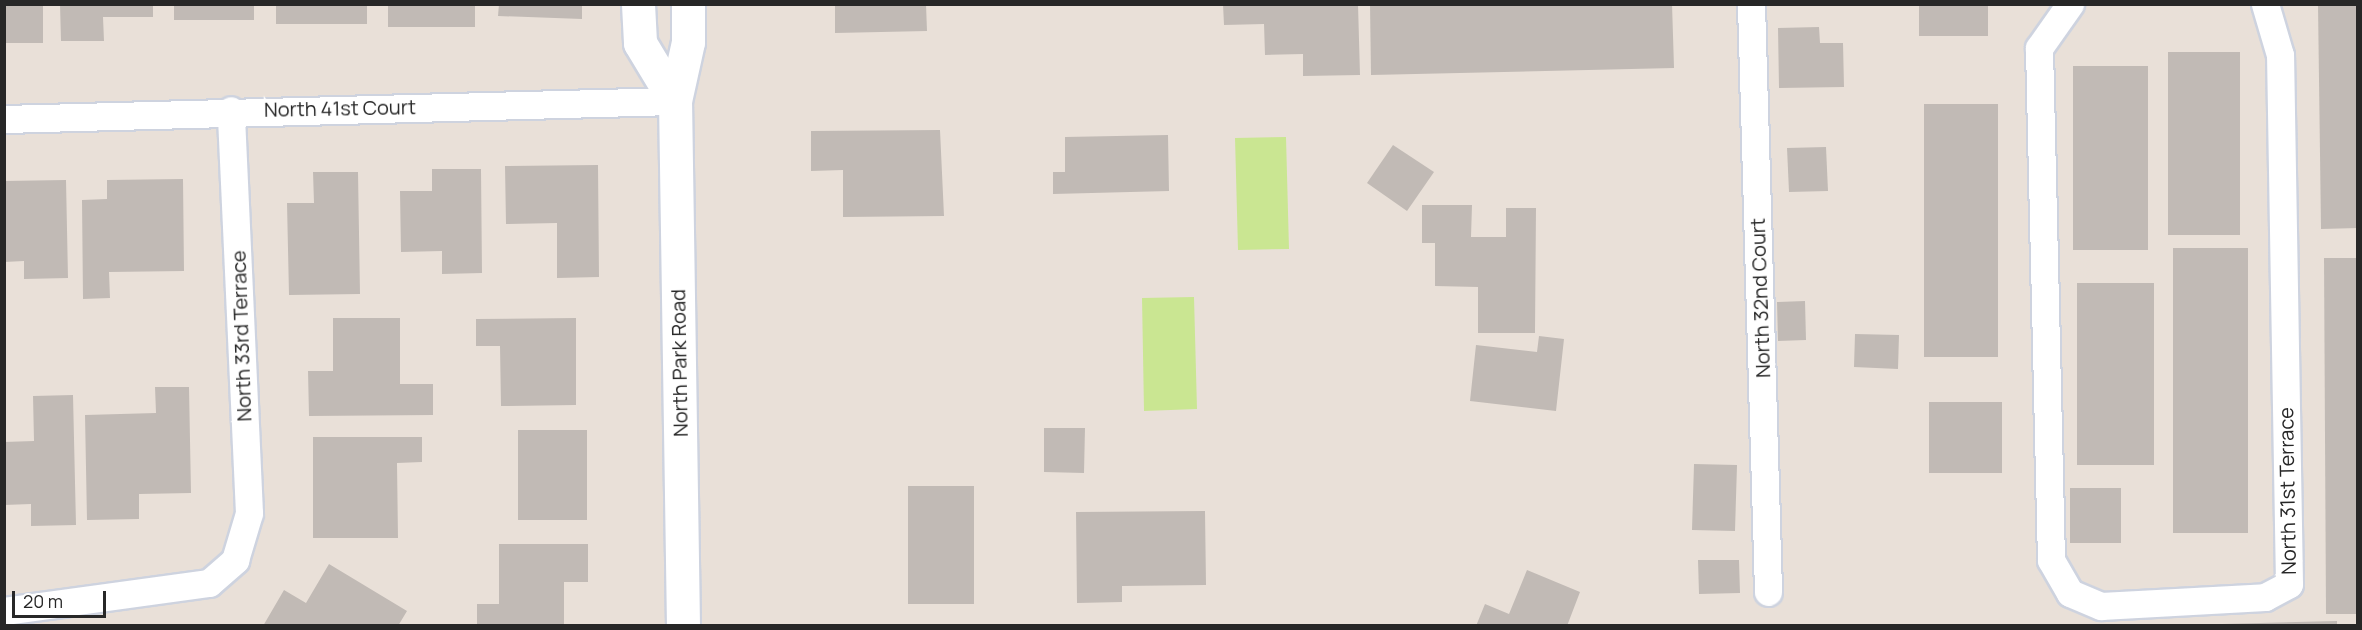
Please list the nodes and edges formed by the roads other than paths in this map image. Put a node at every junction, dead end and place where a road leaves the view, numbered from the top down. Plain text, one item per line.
1 (638, 4) edge
2 (688, 4) edge
3 (1751, 4) edge
4 (2070, 4) edge
5 (2265, 4) edge
6 (675, 101) junction
7 (231, 110) junction
8 (4, 119) edge
9 (1768, 592) dead end
10 (4, 611) edge
11 (683, 626) edge

1 - 6 street
2 - 6 street, North Park Road
3 - 9 street, North 32nd Court
4 - 5 street, North 31st Terrace
6 - 7 street, North 41st Court
6 - 11 street, North Park Road
7 - 8 street, North 41st Court
7 - 10 street, North 33rd Terrace

